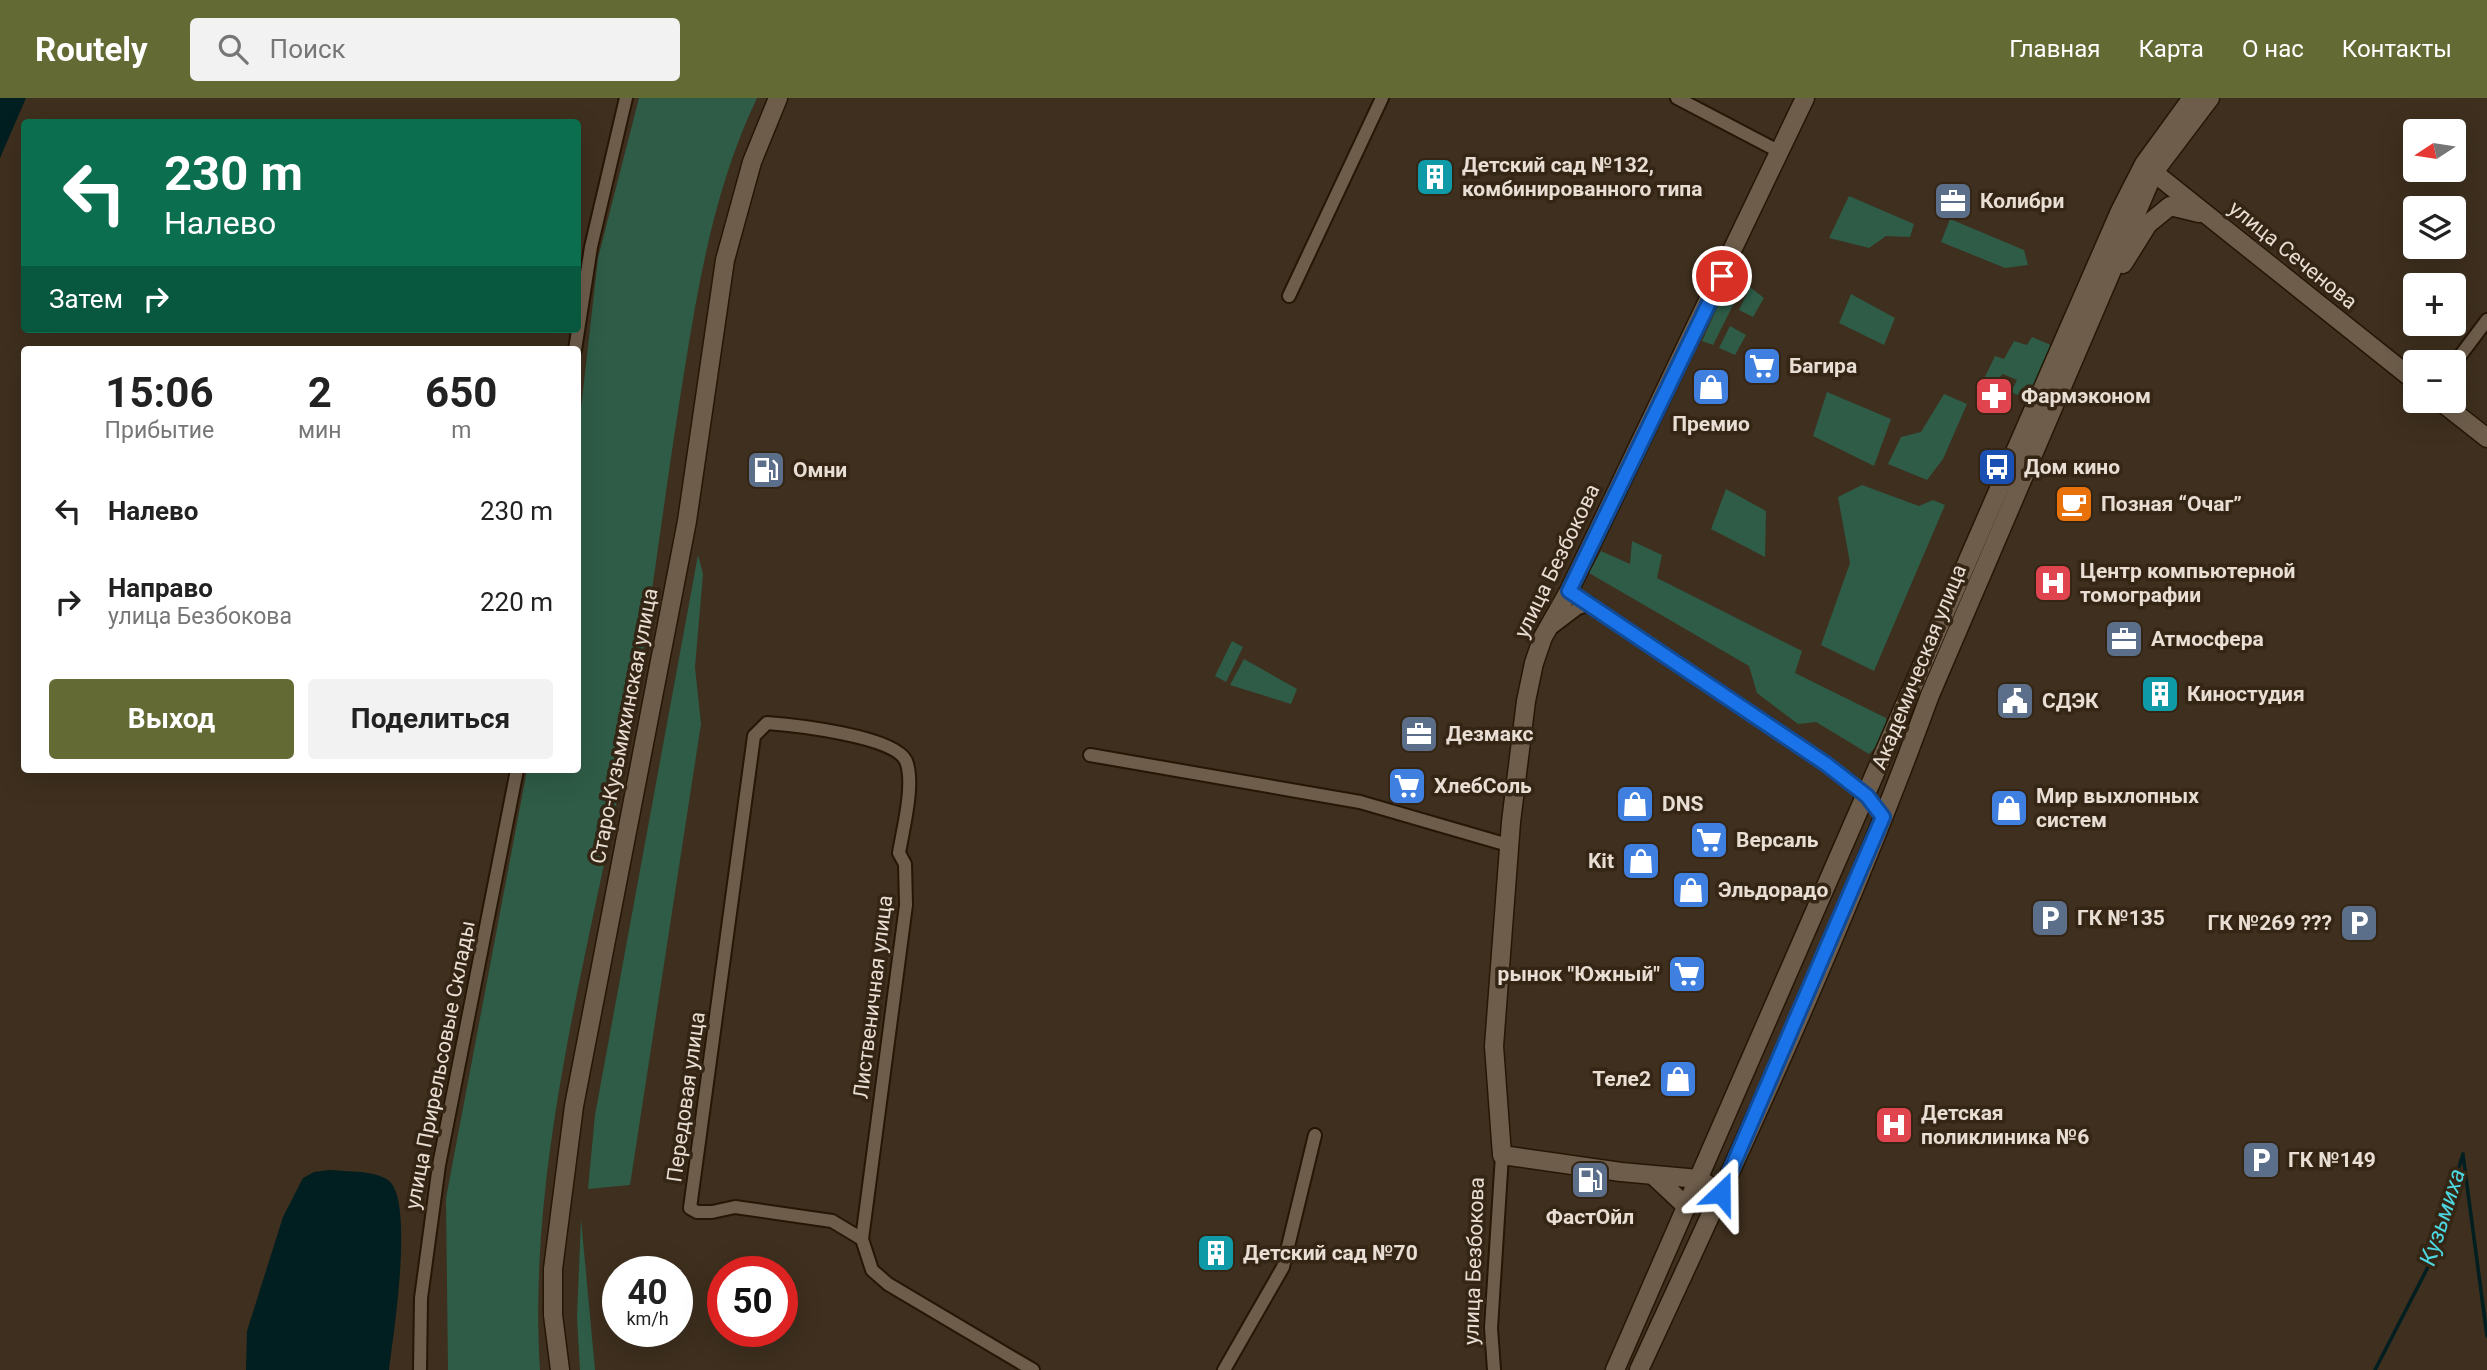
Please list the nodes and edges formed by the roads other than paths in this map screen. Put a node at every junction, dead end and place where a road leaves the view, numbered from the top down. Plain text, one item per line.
1 (626, 98) edge
2 (778, 98) edge
3 (1382, 98) edge
4 (1677, 98) edge
5 (2192, 98) edge
6 (2210, 98) edge
7 (1801, 102) edge
8 (1780, 152) junction
9 (2149, 168) junction
10 (2209, 217) junction
11 (1289, 296) dead end
12 (581, 311) edge
13 (2090, 318) junction
14 (2487, 320) edge
15 (2464, 350) edge
16 (2403, 371) edge
17 (2455, 413) edge
18 (2487, 438) edge
19 (1569, 591) junction
20 (1591, 604) junction
21 (1543, 637) junction
22 (1090, 755) dead end
23 (906, 761) joint
24 (516, 773) edge
25 (1867, 796) junction
26 (1883, 817) junction
27 (1508, 845) junction
28 (1719, 1132) junction
29 (1315, 1135) dead end
30 (1741, 1147) junction
31 (1502, 1155) junction
32 (1655, 1177) junction
33 (1699, 1179) junction
34 (1721, 1193) junction
35 (1686, 1207) junction
36 (862, 1239) junction
37 (420, 1370) edge
38 (560, 1370) edge
39 (1032, 1370) edge
40 (1224, 1370) edge
41 (1494, 1370) edge
42 (1615, 1370) edge
43 (1639, 1370) edge

1 - 12 street
2 - 38 main road, Старо-Кузьмихинская улица
3 - 11 street
4 - 8 street
5 - 9 main road
6 - 9 main road
7 - 8 main road, улица Безбокова
8 - 19 main road, улица Безбокова
9 - 10 main road, улица Сеченова
9 - 13 main road, Академическая улица
9 - 25 main road
10 - 13 main road
10 - 16 main road, улица Сеченова
13 - 26 main road, Академическая улица
14 - 15 street
17 - 18 main road
19 - 20 street
19 - 21 main road, улица Безбокова
20 - 21 street
20 - 25 street
21 - 27 main road, улица Безбокова
22 - 27 street
23 - 36 street, Лиственичная улица
23 - 36 street, Передовая улица
24 - 37 street, улица Прирельсовые Склады
25 - 26 street
25 - 28 main road
26 - 30 main road, Академическая улица
27 - 31 main road, улица Безбокова
28 - 30 main road
28 - 33 main road
29 - 40 street
30 - 34 main road, Академическая улица
31 - 32 main road, улица Безбокова
31 - 41 street, улица Безбокова
32 - 33 main road, улица Безбокова
32 - 35 main road
33 - 34 main road
33 - 35 main road
34 - 43 main road, Академическая улица
35 - 42 main road
36 - 39 street

